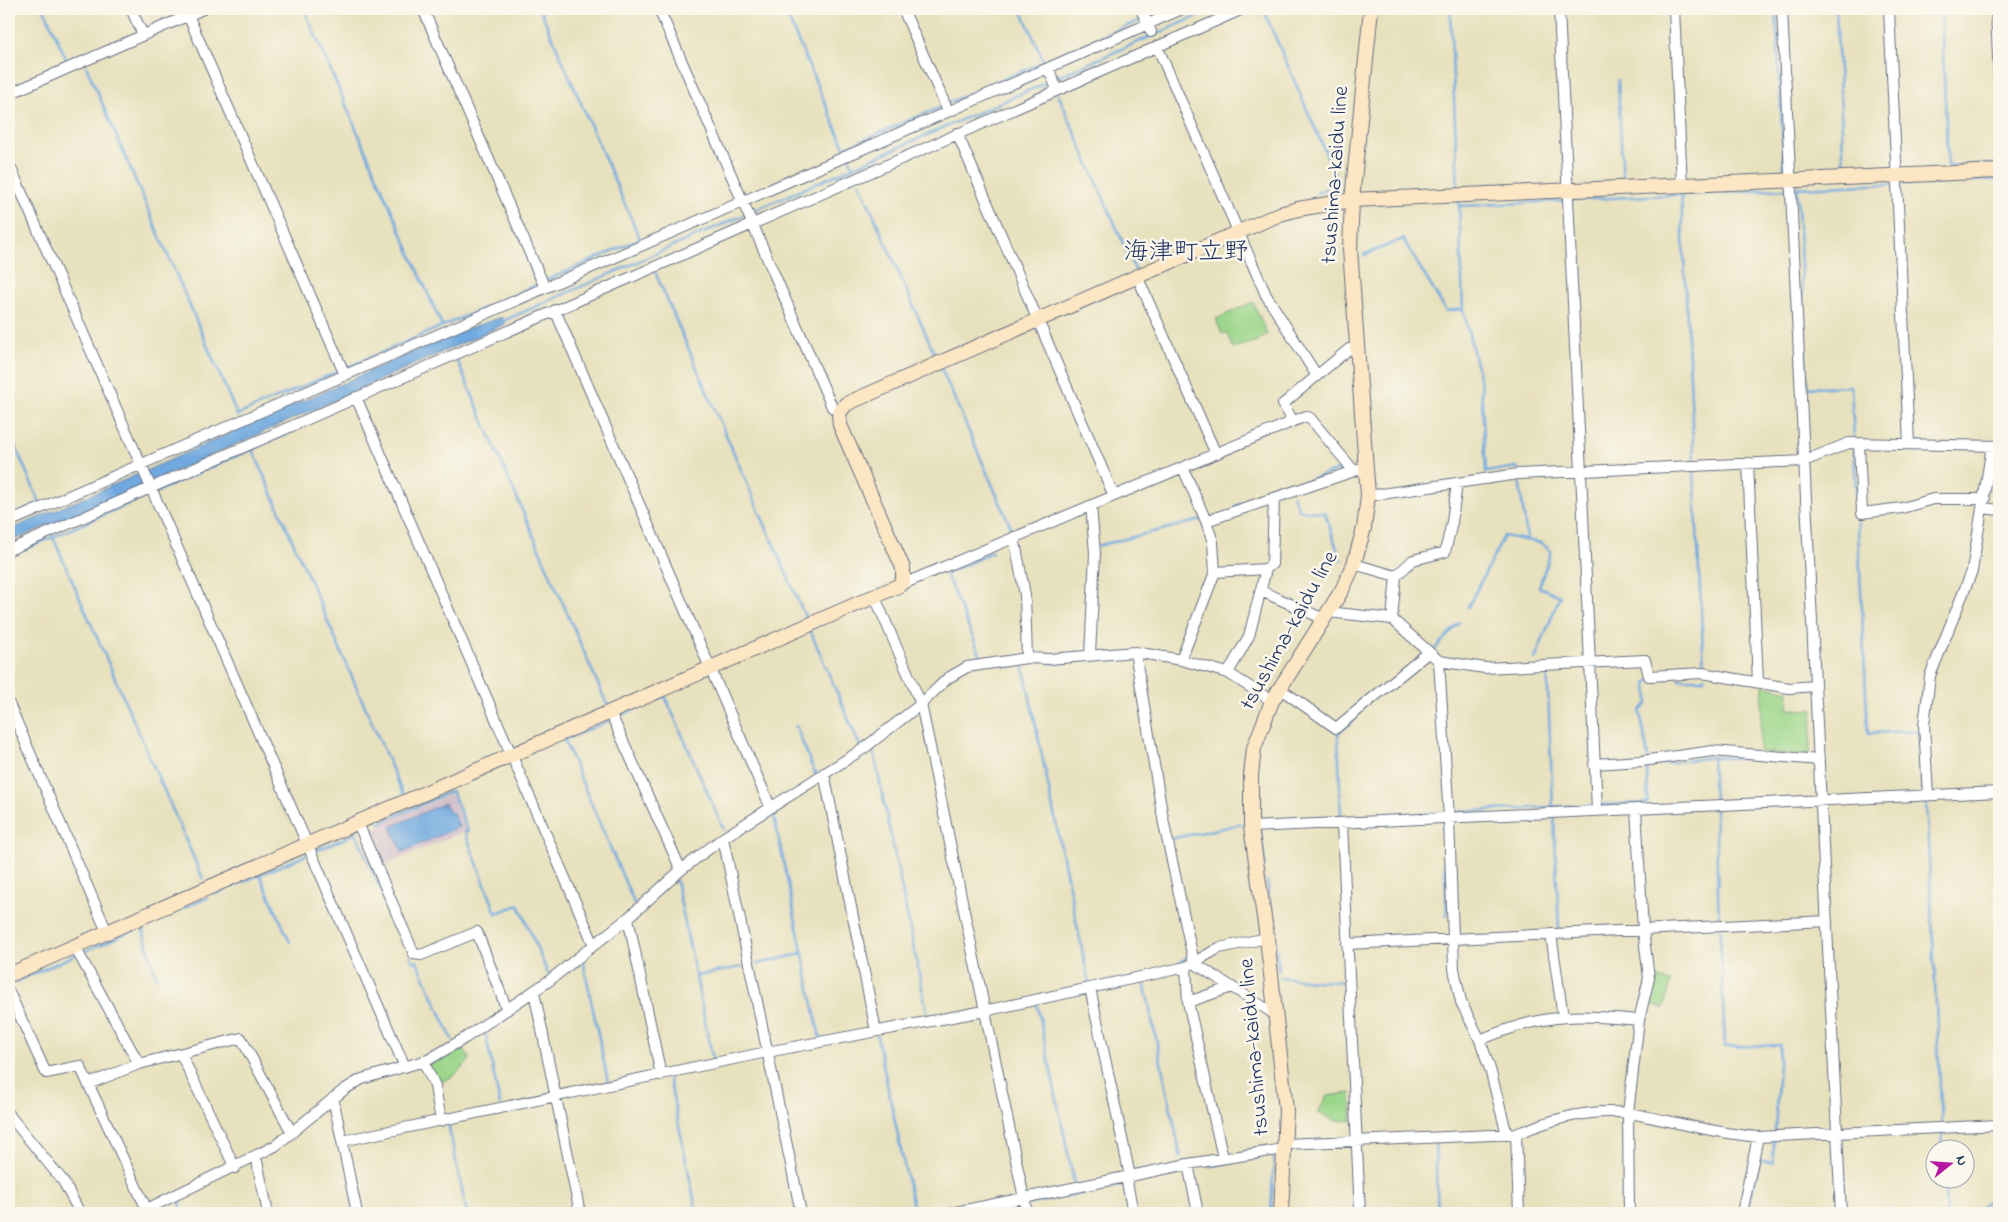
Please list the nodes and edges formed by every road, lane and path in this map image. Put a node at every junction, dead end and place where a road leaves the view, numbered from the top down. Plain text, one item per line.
1 (131, 9) edge
2 (203, 9) edge
3 (423, 9) edge
4 (659, 9) edge
5 (903, 9) edge
6 (1141, 9) edge
7 (1182, 9) edge
8 (1243, 9) edge
9 (1370, 9) edge
10 (1559, 9) edge
11 (1674, 9) edge
12 (1782, 9) edge
13 (1890, 9) edge
14 (1996, 9) edge
15 (188, 16) junction
16 (1149, 28) junction
17 (143, 35) junction
18 (1157, 46) junction
19 (1049, 71) junction
20 (1999, 80) edge
21 (1056, 88) junction
22 (9, 94) edge
23 (948, 111) junction
24 (957, 133) junction
25 (9, 164) edge
26 (1999, 171) edge
27 (1897, 176) junction
28 (1791, 180) junction
29 (1682, 186) junction
30 (1567, 191) junction
31 (1352, 200) junction
32 (745, 203) junction
33 (753, 221) junction
34 (1238, 232) junction
35 (1137, 276) junction
36 (544, 288) junction
37 (555, 310) junction
38 (1037, 320) junction
39 (1356, 348) junction
40 (345, 375) junction
41 (1317, 376) junction
42 (356, 397) junction
43 (839, 413) junction
44 (1293, 421) junction
45 (1859, 444) junction
46 (1909, 444) junction
47 (1996, 446) edge
48 (1216, 454) junction
49 (1804, 460) junction
50 (1748, 463) junction
51 (143, 467) junction
52 (1183, 468) junction
53 (1360, 469) junction
54 (1580, 471) junction
55 (1457, 482) junction
56 (152, 486) junction
57 (1114, 496) junction
58 (1368, 496) junction
59 (1274, 498) junction
60 (1984, 504) junction
61 (1091, 506) junction
62 (1999, 510) edge
63 (1206, 521) junction
64 (9, 522) edge
65 (1014, 537) junction
66 (9, 550) edge
67 (1354, 564) junction
68 (1266, 569) junction
69 (1215, 572) junction
70 (1396, 576) junction
71 (898, 586) junction
72 (1261, 591) junction
73 (875, 597) junction
74 (1326, 616) junction
75 (1392, 619) junction
76 (1135, 652) junction
77 (1429, 652) junction
78 (1090, 655) junction
79 (1027, 658) junction
80 (1181, 660) junction
81 (1439, 661) junction
82 (1589, 662) junction
83 (710, 668) junction
84 (1228, 673) junction
85 (1758, 682) junction
86 (1815, 686) junction
87 (1279, 688) junction
88 (1272, 701) junction
89 (9, 704) edge
90 (921, 704) junction
91 (610, 712) junction
92 (512, 755) junction
93 (1819, 760) junction
94 (1594, 764) junction
95 (824, 773) junction
96 (1999, 792) edge
97 (1928, 795) junction
98 (1821, 800) junction
99 (770, 806) junction
100 (1636, 809) junction
101 (1597, 810) junction
102 (1449, 818) junction
103 (358, 823) junction
104 (1342, 823) junction
105 (1250, 827) junction
106 (723, 838) junction
107 (307, 845) junction
108 (681, 870) junction
109 (628, 918) junction
110 (1827, 921) junction
111 (1643, 930) junction
112 (107, 932) junction
113 (1551, 934) junction
114 (1267, 938) junction
115 (1454, 938) junction
116 (1347, 944) junction
117 (594, 945) junction
118 (75, 946) junction
119 (1190, 965) junction
120 (9, 976) edge
121 (1232, 987) junction
122 (1090, 988) junction
123 (9, 992) edge
124 (534, 992) junction
125 (1188, 1002) junction
126 (507, 1010) junction
127 (984, 1011) junction
128 (1276, 1015) junction
129 (1563, 1017) junction
130 (1639, 1020) junction
131 (876, 1031) junction
132 (1480, 1040) junction
133 (767, 1052) junction
134 (181, 1054) junction
135 (423, 1061) junction
136 (139, 1064) junction
137 (405, 1067) junction
138 (661, 1075) junction
139 (88, 1084) junction
140 (557, 1097) junction
141 (333, 1098) junction
142 (1628, 1113) junction
143 (9, 1115) edge
144 (441, 1121) junction
145 (1999, 1126) edge
146 (292, 1133) junction
147 (1837, 1133) junction
148 (1511, 1134) junction
149 (1758, 1137) junction
150 (342, 1141) junction
151 (1357, 1141) junction
152 (1284, 1147) junction
153 (256, 1157) junction
154 (1223, 1158) junction
155 (1188, 1164) junction
156 (235, 1168) junction
157 (1128, 1177) junction
158 (1024, 1198) junction
159 (143, 1212) edge
160 (80, 1213) edge
161 (268, 1213) edge
162 (357, 1213) edge
163 (580, 1213) edge
164 (801, 1213) edge
165 (951, 1213) edge
166 (1027, 1213) edge
167 (1133, 1213) edge
168 (1198, 1213) edge
169 (1281, 1213) edge
170 (1360, 1213) edge
171 (1518, 1213) edge
172 (1628, 1213) edge
173 (1742, 1213) edge
174 (1841, 1213) edge

1 - 17 street
2 - 15 street
3 - 36 street
4 - 32 street
5 - 23 street
6 - 16 street
7 - 16 street
8 - 18 street
9 - 31 street, tsushima-kaidu line
10 - 30 street
11 - 29 street
12 - 28 street
13 - 27 street
14 - 20 street
15 - 17 street
15 - 40 street
16 - 19 street
17 - 22 street
18 - 21 street
18 - 34 street
19 - 21 street
19 - 23 street
21 - 24 street
23 - 32 street
24 - 33 street
24 - 38 street
25 - 51 street
26 - 27 street
27 - 28 street
27 - 46 street
28 - 29 street
28 - 49 street
29 - 30 street
30 - 31 street
30 - 54 street
31 - 34 street
31 - 39 street, tsushima-kaidu line
32 - 33 street
32 - 36 street
33 - 37 street
33 - 43 street
34 - 35 street
34 - 41 street
35 - 38 street
35 - 48 street
36 - 40 street
37 - 42 street
37 - 83 street
38 - 43 street
38 - 57 street
39 - 41 street
39 - 53 street, tsushima-kaidu line
40 - 51 street
41 - 44 street
42 - 56 street
42 - 92 street
43 - 71 street
44 - 48 street
44 - 53 street
45 - 46 street
45 - 49 street
45 - 60 street
46 - 47 street
47 - 60 street
48 - 52 street
49 - 50 street
49 - 86 street
50 - 54 street
50 - 85 street
51 - 56 street
51 - 64 street
52 - 57 street
52 - 63 street
53 - 58 street, tsushima-kaidu line
53 - 59 street
54 - 55 street
54 - 82 street
55 - 58 street
55 - 70 street
56 - 66 street
56 - 107 street
57 - 61 street
58 - 67 street, tsushima-kaidu line
59 - 63 street
59 - 68 street
60 - 62 street
60 - 97 street
61 - 65 street
61 - 78 street
63 - 69 street
65 - 71 street
65 - 79 street
67 - 70 street
67 - 74 street, tsushima-kaidu line
68 - 69 street
68 - 72 street
69 - 80 street
70 - 75 street
71 - 73 street
72 - 74 street
72 - 84 street
73 - 83 street
73 - 90 street
74 - 75 street
74 - 87 street, tsushima-kaidu line
75 - 77 street
76 - 78 street
76 - 80 street
76 - 119 street
77 - 81 street
77 - 87 street
78 - 79 street
79 - 90 street
80 - 84 street
81 - 82 street
81 - 102 street
82 - 85 street
82 - 94 street
83 - 91 street
83 - 99 street
84 - 88 street
85 - 86 street
86 - 93 street
87 - 88 street, tsushima-kaidu line
88 - 105 street, tsushima-kaidu line
89 - 112 street
90 - 95 street
90 - 127 street
91 - 92 street
91 - 108 street
92 - 103 street
92 - 117 street
93 - 94 street
93 - 98 street
94 - 101 street
95 - 99 street
95 - 131 street
96 - 97 street
97 - 98 street
98 - 100 street
98 - 110 street
99 - 106 street
100 - 101 street
100 - 111 street
101 - 102 street
102 - 104 street
102 - 115 street
103 - 107 street
103 - 126 street
104 - 105 street
104 - 116 street
105 - 114 street, tsushima-kaidu line
106 - 108 street
106 - 133 street
107 - 112 street
107 - 137 street
108 - 109 street
109 - 117 street
109 - 138 street
110 - 111 street
110 - 147 street
111 - 113 street
111 - 130 street
112 - 118 street
113 - 115 street
113 - 129 street
114 - 119 street
114 - 128 street, tsushima-kaidu line
115 - 116 street
115 - 132 street
116 - 151 street
117 - 124 street
118 - 120 street
118 - 136 street
119 - 121 street
119 - 122 street
119 - 125 street
121 - 125 street
121 - 128 street
122 - 127 street
122 - 157 street
123 - 139 street
124 - 126 street
124 - 140 street
125 - 154 street
126 - 135 street
127 - 131 street
127 - 158 street
128 - 152 street, tsushima-kaidu line
129 - 130 street
129 - 132 street
130 - 142 street
131 - 133 street
132 - 148 street
133 - 138 street
133 - 164 street
134 - 136 street
134 - 146 street
134 - 156 street
135 - 137 street
135 - 144 street
136 - 139 street
137 - 141 street
138 - 140 street
139 - 159 street
140 - 144 street
140 - 163 street
141 - 146 street
141 - 150 street
142 - 148 street
142 - 149 street
142 - 172 street
143 - 160 street
144 - 150 street
145 - 147 street
146 - 153 street
147 - 149 street
147 - 174 street
148 - 151 street
148 - 171 street
149 - 173 street
150 - 162 street
151 - 152 street
151 - 170 street
152 - 154 street
152 - 169 street, tsushima-kaidu line
153 - 156 street
153 - 161 street
154 - 155 street
155 - 157 street
155 - 168 street
156 - 159 street
157 - 158 street
157 - 167 street
158 - 165 street
158 - 166 street

